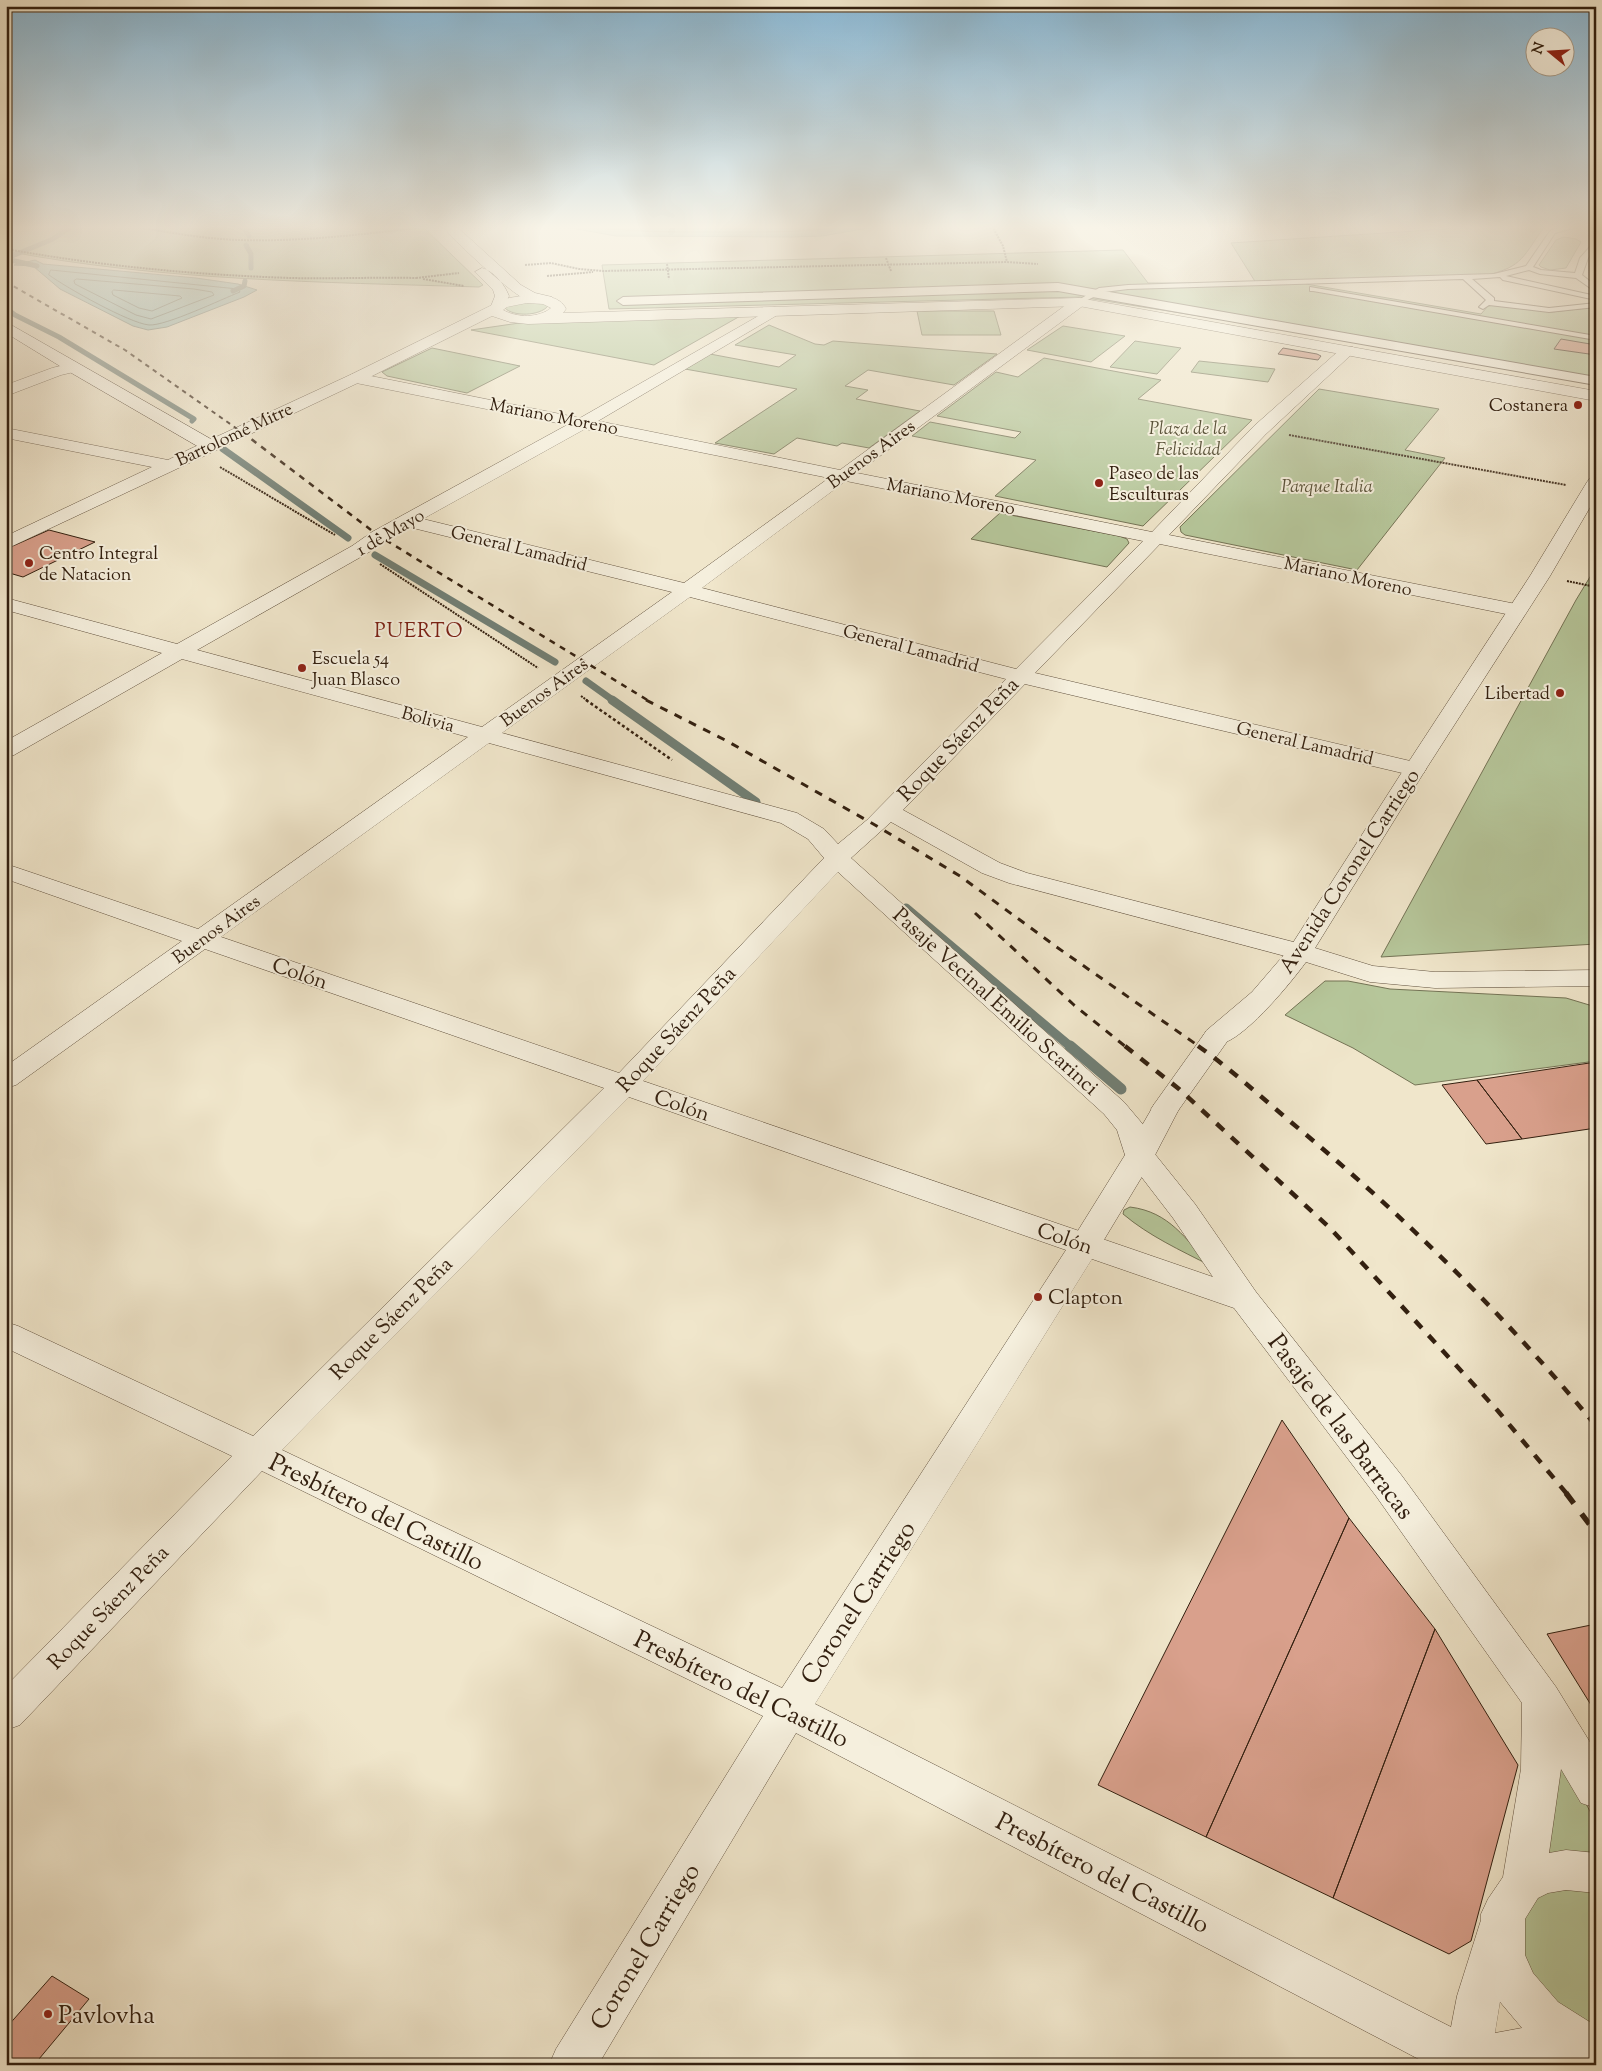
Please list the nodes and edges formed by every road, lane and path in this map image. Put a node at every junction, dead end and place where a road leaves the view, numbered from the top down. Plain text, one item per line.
1 (468, 323) edge
2 (490, 323) edge
3 (754, 323) edge
4 (1052, 323) edge
5 (1210, 323) edge
6 (1237, 323) edge
7 (1508, 323) edge
8 (6, 326) edge
9 (462, 326) junction
10 (1596, 338) edge
11 (6, 340) edge
12 (1348, 350) junction
13 (65, 370) junction
14 (356, 378) junction
15 (1596, 381) edge
16 (6, 391) edge
17 (1596, 396) edge
18 (586, 422) junction
19 (1260, 430) junction
20 (6, 433) edge
21 (203, 449) junction
22 (168, 465) junction
23 (843, 475) junction
24 (1594, 486) edge
25 (409, 521) junction
26 (1157, 537) junction
27 (6, 543) edge
28 (359, 550) junction
29 (687, 590) junction
30 (6, 604) edge
31 (1516, 610) junction
32 (181, 652) junction
33 (1019, 676) junction
34 (559, 681) junction
35 (486, 735) junction
36 (6, 750) edge
37 (680, 765) dead end
38 (1415, 769) junction
39 (888, 811) junction
40 (837, 858) junction
41 (6, 871) edge
42 (202, 939) junction
43 (1300, 952) junction
44 (1596, 978) edge
45 (6, 1078) edge
46 (624, 1085) junction
47 (1140, 1155) junction
48 (1085, 1245) junction
49 (1245, 1300) junction
50 (6, 1334) edge
51 (257, 1453) junction
52 (1542, 1699) junction
53 (789, 1710) junction
54 (6, 1713) edge
55 (1596, 1790) edge
56 (1596, 1873) edge
57 (1513, 1899) junction
58 (1586, 2045) edge
59 (1467, 2062) edge
60 (572, 2065) edge

1 - 9 street, Bartolomé Mitre
2 - 9 street, Bartolomé Mitre
3 - 18 street, 1 de Mayo
4 - 23 street, Buenos Aires
5 - 12 street
6 - 15 street
7 - 10 lane
8 - 13 street
9 - 14 street, Bartolomé Mitre
11 - 13 street
12 - 17 street
12 - 19 street, Roque Sáenz Peña
13 - 16 street
13 - 21 street
14 - 18 street, Mariano Moreno
14 - 21 street, Bartolomé Mitre
18 - 23 street, Mariano Moreno
18 - 25 street, 1 de Mayo
19 - 24 path
19 - 26 street, Roque Sáenz Peña
20 - 22 street
21 - 22 street, Bartolomé Mitre
21 - 28 path
22 - 27 street, Bartolomé Mitre
23 - 26 street, Mariano Moreno
23 - 29 street, Buenos Aires
24 - 31 street, Avenida Coronel Carriego
25 - 28 street, 1 de Mayo
25 - 29 street, General Lamadrid
26 - 31 street, Mariano Moreno
26 - 33 street, Roque Sáenz Peña
28 - 32 street, 1 de Mayo
28 - 34 path
29 - 33 street, General Lamadrid
29 - 34 street, Buenos Aires
30 - 32 street, Bolivia
31 - 38 street, Avenida Coronel Carriego
32 - 35 street, Bolivia
32 - 36 street, 1 de Mayo
33 - 38 street, General Lamadrid
33 - 39 street, Roque Sáenz Peña
34 - 35 street, Buenos Aires
34 - 37 path
35 - 40 street, Bolivia
35 - 42 street, Buenos Aires
38 - 43 street, Avenida Coronel Carriego
39 - 40 street, Roque Sáenz Peña
39 - 43 street
40 - 46 street, Roque Sáenz Peña
40 - 47 street, Pasaje Vecinal Emilio Scarinci
41 - 42 street, Colón
42 - 45 street, Buenos Aires
42 - 46 street, Colón
43 - 44 street
43 - 47 street, Avenida Coronel Carriego
46 - 48 street, Colón
46 - 51 street, Roque Sáenz Peña
47 - 48 street, Avenida Coronel Carriego
47 - 49 street, Pasaje de las Barracas
48 - 49 street, Colón
48 - 53 street, Coronel Carriego
49 - 52 street, Pasaje de las Barracas
50 - 51 street, Presbítero del Castillo
51 - 53 street, Presbítero del Castillo
51 - 54 street, Roque Sáenz Peña
52 - 55 street, Pasaje de las Barracas
52 - 57 street
53 - 59 street, Presbítero del Castillo
53 - 60 street, Coronel Carriego
56 - 57 street
57 - 58 street
57 - 59 street
58 - 59 street

